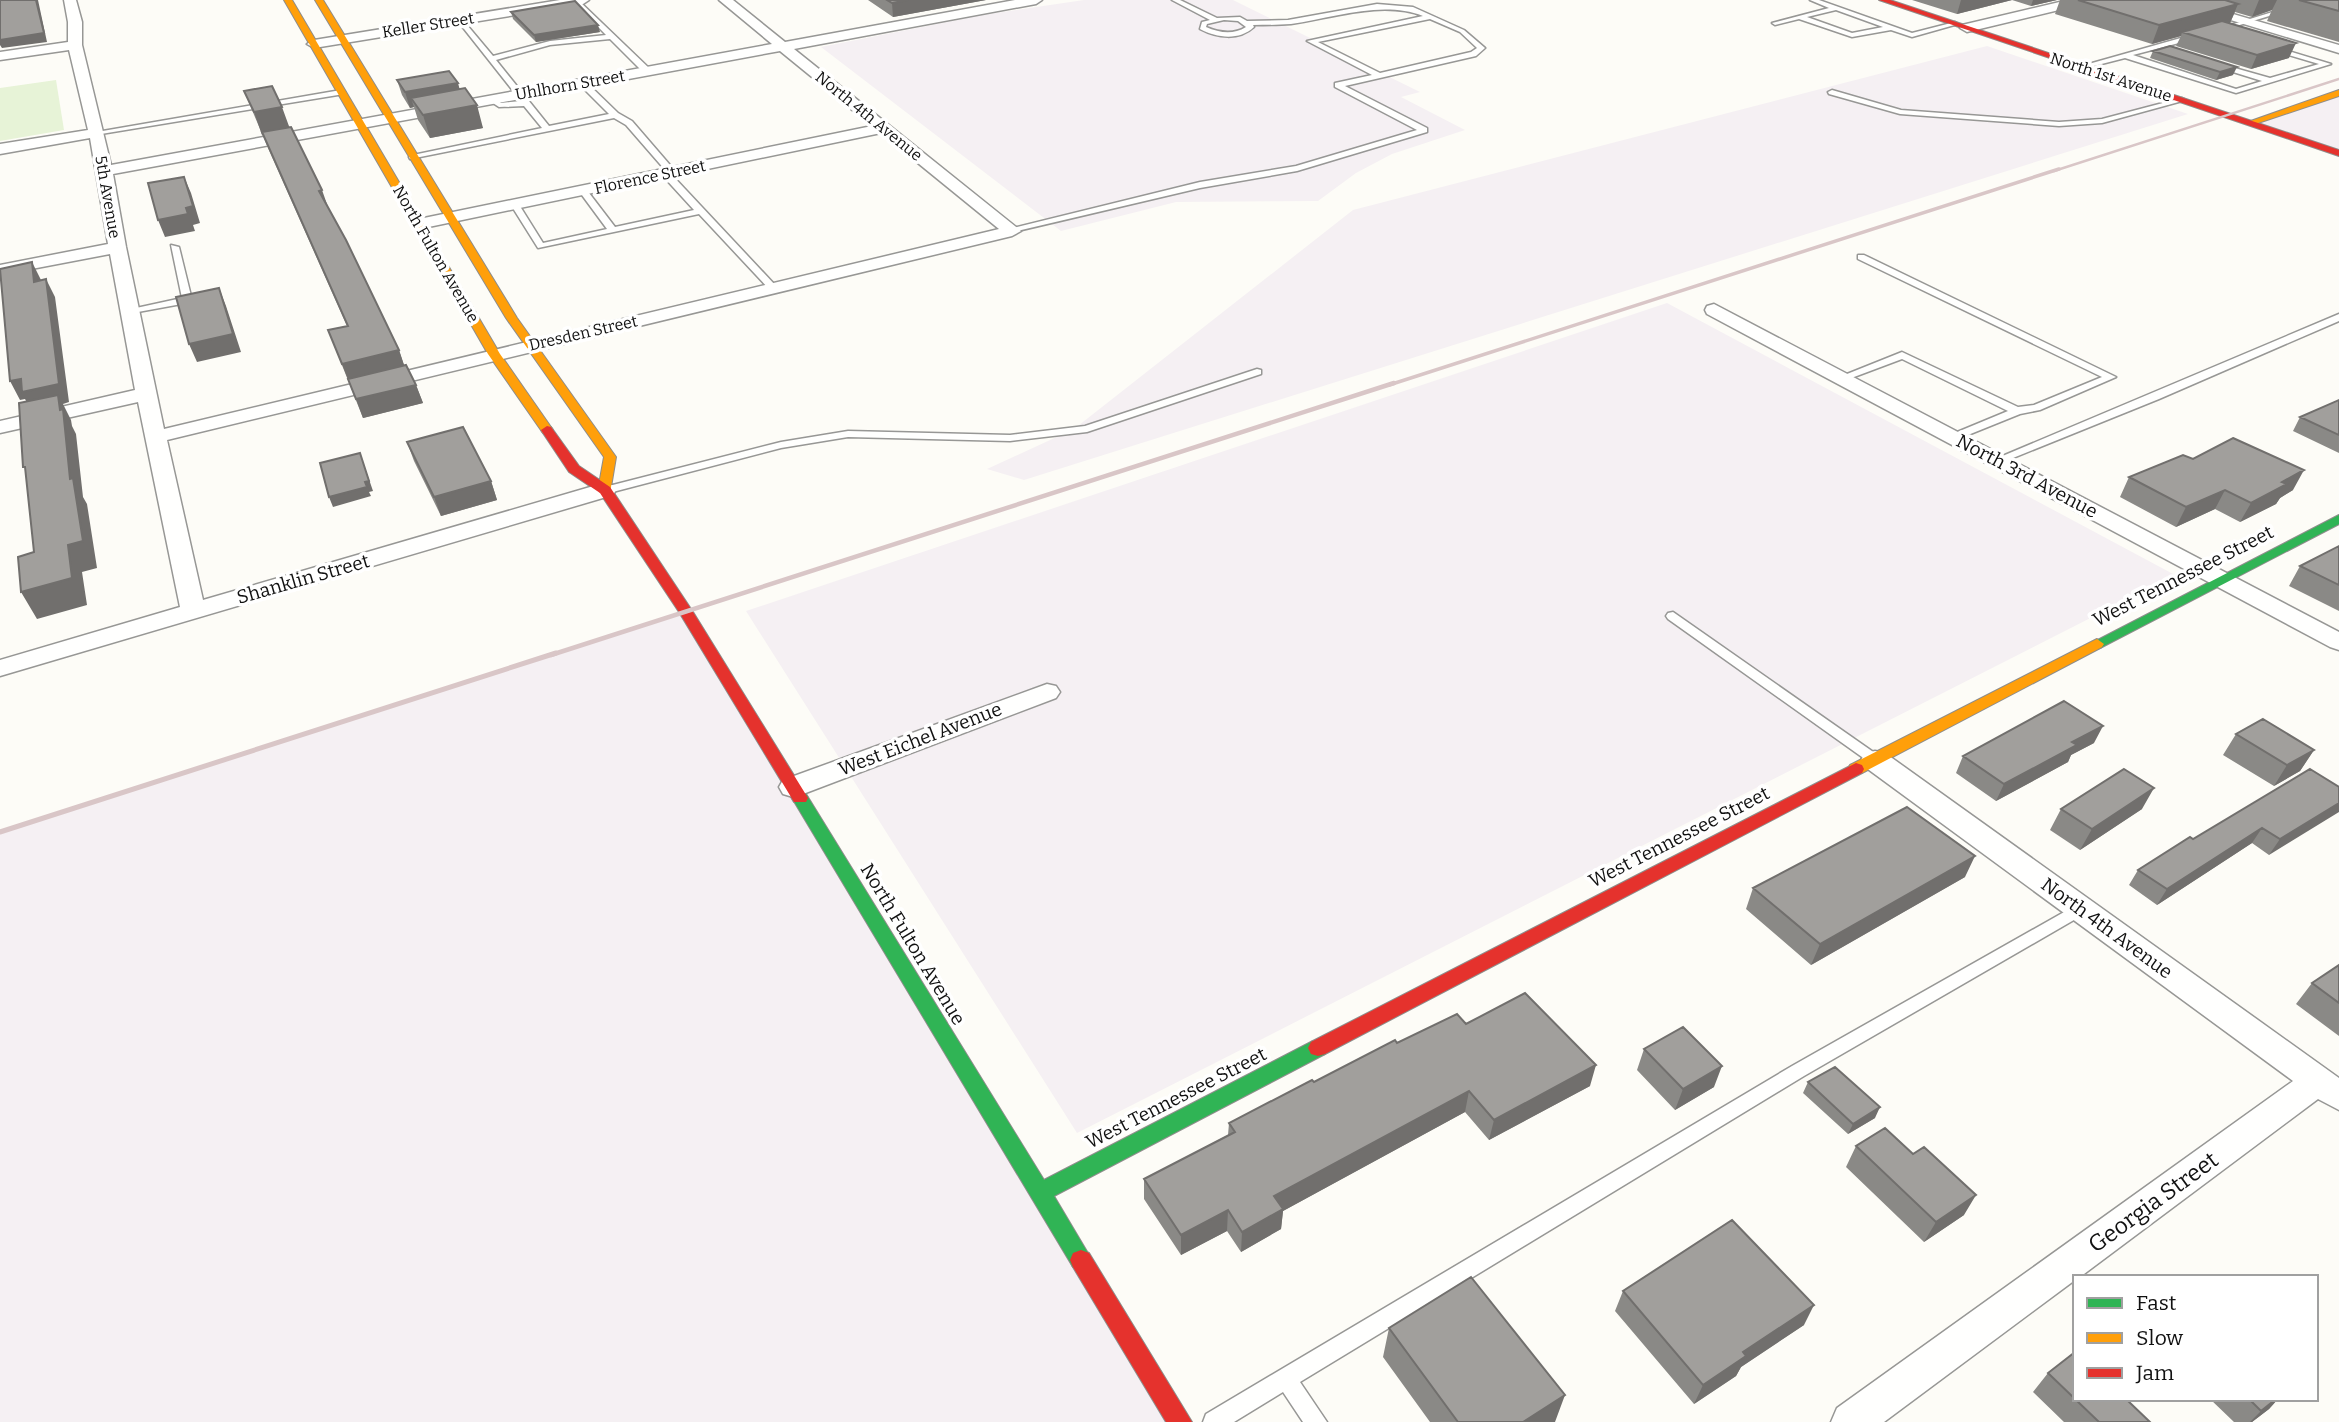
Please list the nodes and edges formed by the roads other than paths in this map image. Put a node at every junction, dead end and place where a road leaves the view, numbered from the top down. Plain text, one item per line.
1 (70, 0) edge
2 (288, 0) edge
3 (319, 0) edge
4 (725, 0) edge
5 (1036, 0) edge
6 (1175, 0) edge
7 (1813, 0) edge
8 (1883, 0) edge
9 (2084, 0) edge
10 (2171, 0) edge
11 (2319, 0) edge
12 (579, 1) edge
13 (992, 3) edge
14 (1837, 8) junction
15 (1430, 16) junction
16 (1799, 17) junction
17 (1214, 19) junction
18 (460, 20) junction
19 (2247, 22) junction
20 (1248, 23) junction
21 (1775, 23) dead end
22 (1961, 26) junction
23 (1891, 28) junction
24 (2215, 30) junction
25 (2228, 34) edge
26 (611, 37) junction
27 (343, 39) junction
28 (314, 44) junction
29 (75, 45) junction
30 (2265, 45) edge
31 (783, 46) junction
32 (2159, 46) junction
33 (2339, 49) edge
34 (2181, 52) edge
35 (2124, 55) junction
36 (0, 56) edge
37 (491, 59) junction
38 (2171, 62) edge
39 (2211, 64) edge
40 (2158, 66) junction
41 (2082, 67) junction
42 (2193, 70) edge
43 (647, 71) junction
44 (2180, 73) junction
45 (1380, 76) junction
46 (2214, 77) edge
47 (2202, 80) junction
48 (2271, 81) junction
49 (582, 83) junction
50 (341, 92) junction
51 (1832, 92) dead end
52 (2339, 93) edge
53 (523, 99) junction
54 (2182, 100) junction
55 (615, 115) junction
56 (389, 119) junction
57 (2249, 123) junction
58 (360, 124) junction
59 (882, 128) junction
60 (547, 129) junction
61 (95, 133) junction
62 (0, 149) edge
63 (2339, 153) edge
64 (414, 157) junction
65 (105, 171) junction
66 (668, 173) junction
67 (583, 191) junction
68 (515, 205) junction
69 (700, 211) junction
70 (449, 218) junction
71 (419, 224) junction
72 (613, 230) junction
73 (1012, 231) junction
74 (117, 247) junction
75 (174, 247) dead end
76 (1861, 257) dead end
77 (0, 270) edge
78 (773, 288) junction
79 (1714, 310) dead end
80 (131, 312) junction
81 (2339, 317) edge
82 (531, 345) junction
83 (494, 354) junction
84 (1257, 372) dead end
85 (1842, 378) junction
86 (146, 394) junction
87 (2017, 411) junction
88 (0, 427) edge
89 (155, 437) junction
90 (1954, 437) junction
91 (1999, 460) junction
92 (605, 491) junction
93 (2339, 519) edge
94 (2223, 579) junction
95 (193, 611) junction
96 (1673, 616) dead end
97 (2339, 642) edge
98 (0, 668) edge
99 (1047, 692) dead end
100 (1875, 760) junction
101 (793, 787) junction
102 (2080, 909) junction
103 (2329, 1089) edge
104 (1039, 1193) junction
105 (1286, 1379) junction
106 (1180, 1422) edge
107 (1214, 1422) edge
108 (1316, 1422) edge
109 (1852, 1422) edge

1 - 29 street, 5th Avenue
2 - 28 main road, North Fulton Avenue
3 - 27 main road, North Fulton Avenue
4 - 31 street, North 4th Avenue
5 - 13 street, Uhlhorn Street
6 - 17 lane
7 - 14 lane
8 - 22 main road, North 1st Avenue
9 - 22 street
10 - 19 street
11 - 19 lane
12 - 18 street, Keller Street
12 - 26 lane
13 - 31 street, Uhlhorn Street
14 - 16 lane
14 - 23 lane
15 - 20 lane
15 - 45 lane
15 - 45 lane
16 - 21 lane
16 - 23 lane
17 - 20 lane
17 - 20 lane
18 - 27 street, Keller Street
18 - 37 lane
19 - 24 lane
19 - 33 street
22 - 23 lane
22 - 41 main road, North 1st Avenue
24 - 25 lane
24 - 32 lane
26 - 37 lane
26 - 43 lane
27 - 28 street, Keller Street
27 - 56 main road, North Fulton Avenue
28 - 50 main road, North Fulton Avenue
29 - 36 street
29 - 61 street, 5th Avenue
30 - 48 lane
31 - 43 street, Uhlhorn Street
31 - 59 street, North 4th Avenue
32 - 34 lane
32 - 35 lane
35 - 40 lane
35 - 41 lane
37 - 53 lane
38 - 40 lane
39 - 48 lane
40 - 44 lane
41 - 54 main road, North 1st Avenue
42 - 44 lane
43 - 49 street, Uhlhorn Street
44 - 47 lane
45 - 73 lane
46 - 47 lane
47 - 48 lane
49 - 53 street, Uhlhorn Street
49 - 55 lane
50 - 58 main road, North Fulton Avenue
50 - 61 lane
51 - 54 lane
52 - 57 main road
53 - 56 street, Uhlhorn Street
53 - 60 lane
54 - 57 main road, North 1st Avenue
55 - 60 lane
55 - 66 lane
56 - 58 street, Uhlhorn Street
56 - 64 main road, North Fulton Avenue
57 - 63 main road, North 1st Avenue
58 - 65 street, Uhlhorn Street
58 - 71 main road, North Fulton Avenue
59 - 66 street, Florence Street
59 - 73 street, North 4th Avenue
60 - 64 lane
61 - 62 street
61 - 65 street, 5th Avenue
64 - 70 main road, North Fulton Avenue
65 - 74 street, 5th Avenue
66 - 67 street, Florence Street
66 - 69 lane
67 - 68 street, Florence Street
67 - 72 lane
68 - 70 street, Florence Street
68 - 72 lane
69 - 72 lane
69 - 78 lane
70 - 71 street, Florence Street
70 - 82 main road, North Fulton Avenue
71 - 83 main road, North Fulton Avenue
73 - 78 street, Dresden Street
74 - 77 street
74 - 80 street, 5th Avenue
75 - 80 lane
76 - 87 lane
78 - 82 street, Dresden Street
79 - 85 street, North 3rd Avenue
80 - 86 street, 5th Avenue
81 - 91 lane
82 - 83 street, Dresden Street
82 - 92 main road, North Fulton Avenue
83 - 89 street, Dresden Street
83 - 92 main road, North Fulton Avenue
84 - 92 lane
85 - 87 lane
85 - 90 street, North 3rd Avenue
86 - 88 street
86 - 89 street
87 - 90 lane
89 - 95 street
90 - 91 street, North 3rd Avenue
91 - 94 street, North 3rd Avenue
92 - 95 street, Shanklin Street
92 - 101 main road, North Fulton Avenue
93 - 94 main road, West Tennessee Street
94 - 97 street, North 3rd Avenue
94 - 100 main road, West Tennessee Street
95 - 98 street, Shanklin Street
96 - 100 lane
99 - 101 street, West Eichel Avenue
100 - 102 street, North 4th Avenue
100 - 104 main road, West Tennessee Street
101 - 104 main road, North Fulton Avenue
102 - 103 street, North 4th Avenue
102 - 105 lane
103 - 109 street, Georgia Street
104 - 106 main road, North Fulton Avenue
105 - 107 lane
105 - 108 lane

